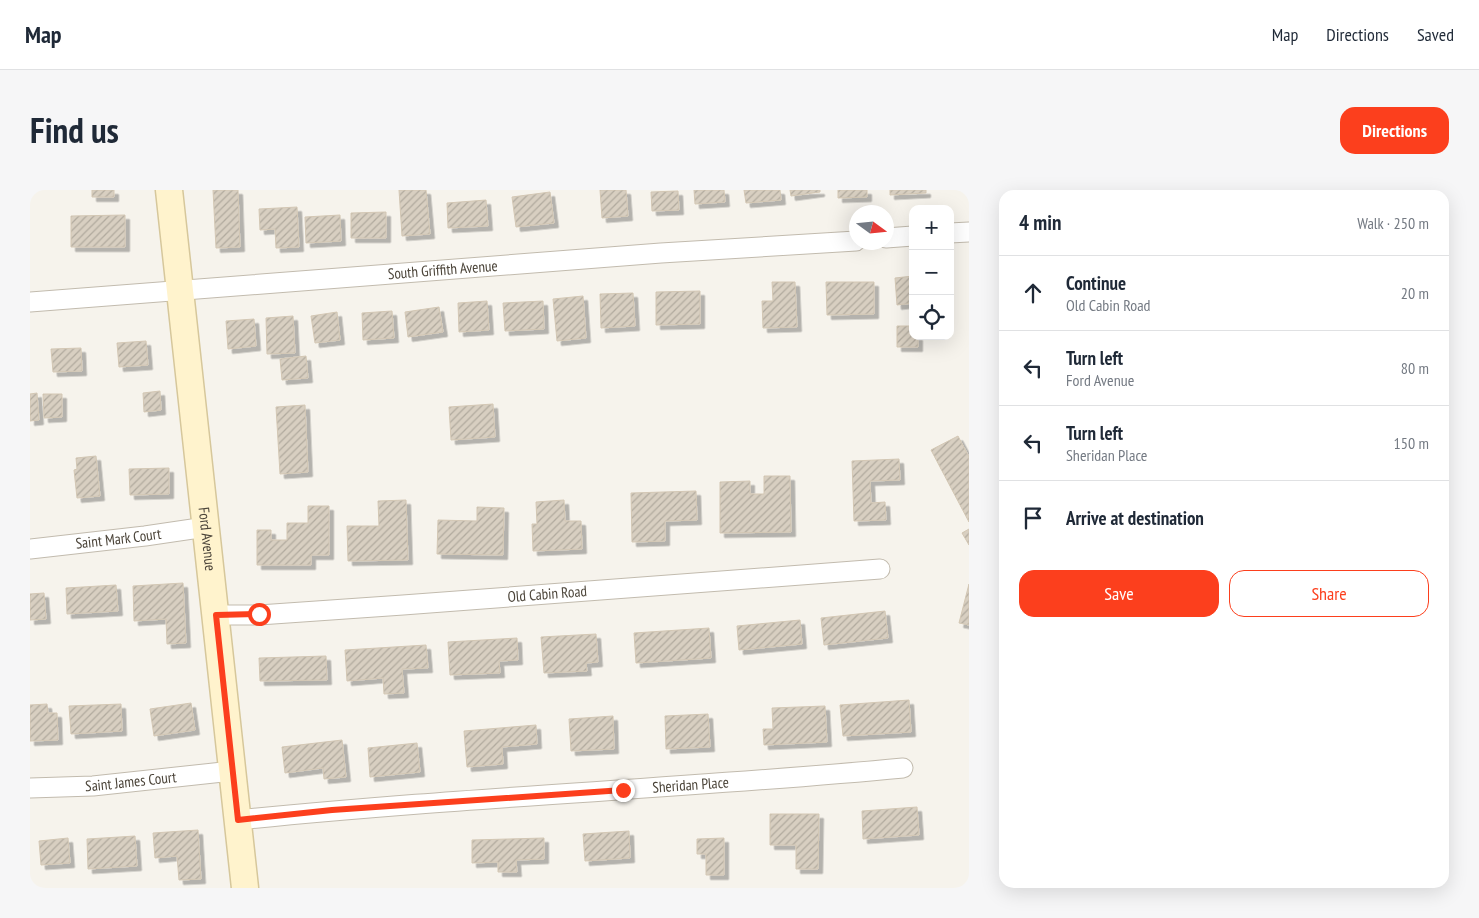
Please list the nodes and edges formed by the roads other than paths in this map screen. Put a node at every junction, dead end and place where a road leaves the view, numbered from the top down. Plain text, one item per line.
1 (169, 190) edge
2 (969, 232) edge
3 (954, 233) edge
4 (909, 236) edge
5 (894, 237) edge
6 (849, 241) edge
7 (180, 292) junction
8 (30, 302) edge
9 (206, 527) junction
10 (30, 549) edge
11 (880, 568) dead end
12 (216, 615) junction
13 (903, 768) dead end
14 (232, 771) junction
15 (30, 788) edge
16 (238, 820) junction
17 (245, 888) edge

1 - 7 street, Ford Avenue
2 - 3 street
4 - 5 street
6 - 7 street, South Griffith Avenue
7 - 8 street, South Griffith Avenue
7 - 9 street, Ford Avenue
9 - 10 street, Saint Mark Court
9 - 12 street, Ford Avenue
11 - 12 street, Old Cabin Road
12 - 14 street, Ford Avenue
13 - 16 street, Sheridan Place
14 - 15 street, Saint James Court
14 - 16 street, Ford Avenue
16 - 17 street, Ford Avenue

